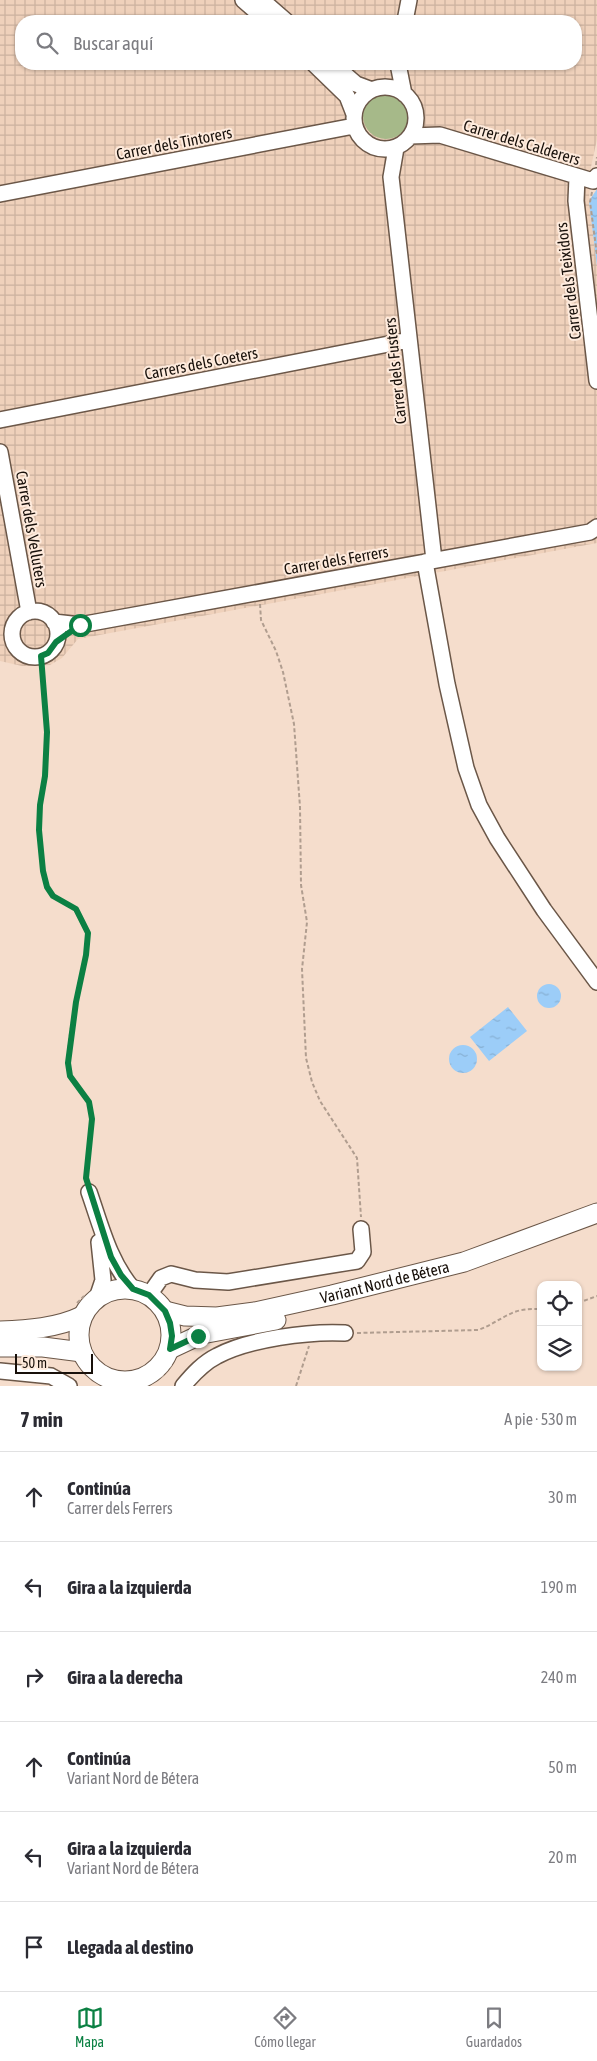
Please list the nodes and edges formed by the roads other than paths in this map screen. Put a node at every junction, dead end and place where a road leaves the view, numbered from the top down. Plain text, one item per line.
1 (243, 0) edge
2 (262, 0) edge
3 (409, 0) edge
4 (259, 15) edge
5 (279, 15) edge
6 (407, 15) edge
7 (320, 70) edge
8 (340, 70) edge
9 (394, 70) edge
10 (399, 70) edge
11 (378, 89) junction
12 (404, 94) junction
13 (416, 114) junction
14 (354, 120) junction
15 (440, 135) junction
16 (410, 136) junction
17 (375, 148) junction
18 (396, 148) junction
19 (577, 177) junction
20 (391, 178) junction
21 (595, 179) edge
22 (0, 194) edge
23 (410, 340) junction
24 (597, 381) edge
25 (0, 420) edge
26 (0, 452) edge
27 (597, 527) edge
28 (429, 561) junction
29 (29, 612) junction
30 (54, 622) junction
31 (80, 625) junction
32 (7, 630) edge
33 (56, 642) junction
34 (0, 645) edge
35 (17, 648) junction
36 (597, 982) edge
37 (597, 1213) edge
38 (597, 1224) edge
39 (361, 1229) road end
40 (141, 1292) junction
41 (97, 1298) junction
42 (165, 1311) junction
43 (82, 1316) junction
44 (0, 1331) edge
45 (345, 1333) road end
46 (0, 1347) edge
47 (170, 1349) junction
48 (82, 1352) junction
49 (0, 1371) edge
50 (122, 1384) edge
51 (68, 1386) edge
52 (183, 1386) edge

1 - 4 street
2 - 5 street
3 - 6 street
7 - 14 street
8 - 11 street
9 - 11 street
10 - 12 street
11 - 12 street
11 - 14 street
12 - 13 street
13 - 15 street, Carrer dels Calderers
13 - 16 street
14 - 17 street
14 - 22 street, Carrer dels Tintorers
15 - 16 street, Carrer dels Calderers
15 - 19 street, Carrer dels Calderers
16 - 18 street
17 - 18 street
17 - 20 street, Carrer dels Fusters
18 - 20 street, Carrer dels Fusters
19 - 21 street, Carrer dels Calderers
19 - 24 street, Carrer dels Teixidors
20 - 23 street, Carrer dels Fusters
23 - 25 street, Carrers dels Coeters
23 - 28 street, Carrer dels Fusters
26 - 29 street, Carrer dels Velluters
27 - 28 street, Carrer dels Ferrers
28 - 31 street, Carrer dels Ferrers
28 - 36 street, Carrer dels Fusters
29 - 30 street
29 - 32 street
30 - 31 street, Carrer dels Ferrers
30 - 33 street
31 - 33 street, Carrer dels Ferrers
32 - 35 street
33 - 35 street
34 - 35 street
37 - 42 main road, Variant Nord de Bétera
38 - 47 main road, Variant Nord de Bétera
39 - 40 street
40 - 41 main road
40 - 41 street
40 - 42 main road
41 - 43 main road
42 - 47 main road
43 - 44 main road
43 - 48 main road
45 - 52 street
46 - 48 main road
47 - 50 main road
48 - 50 main road
49 - 51 street

